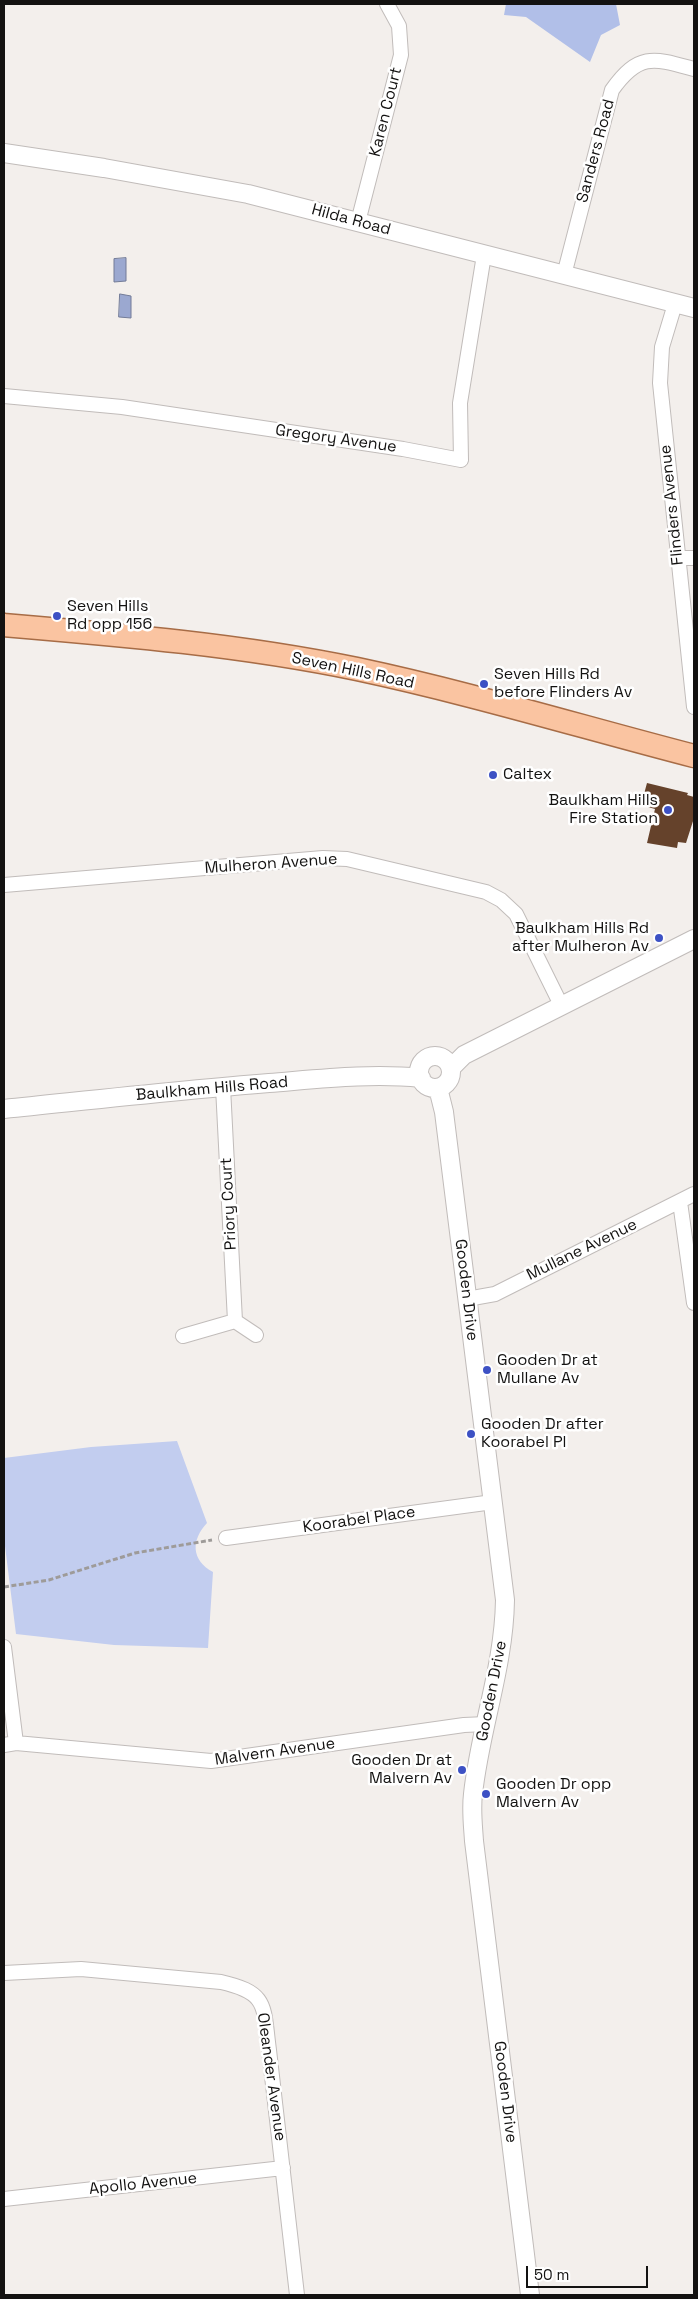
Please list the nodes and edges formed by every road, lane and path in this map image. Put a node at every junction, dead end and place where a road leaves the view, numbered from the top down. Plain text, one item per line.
1 (387, 4) edge
2 (694, 69) edge
3 (4, 153) edge
4 (358, 222) junction
5 (484, 255) junction
6 (564, 275) junction
7 (675, 304) junction
8 (694, 308) edge
9 (4, 396) edge
10 (678, 558) junction
11 (694, 558) edge
12 (4, 625) edge
13 (694, 706) edge
14 (693, 751) edge
15 (4, 885) edge
16 (694, 939) edge
17 (561, 1005) junction
18 (451, 1068) junction
19 (421, 1078) junction
20 (223, 1087) junction
21 (438, 1088) junction
22 (4, 1109) edge
23 (694, 1194) edge
24 (680, 1202) junction
25 (467, 1299) junction
26 (694, 1303) edge
27 (235, 1322) junction
28 (256, 1335) dead end
29 (184, 1336) dead end
30 (493, 1502) junction
31 (226, 1538) joint
32 (4, 1587) edge
33 (4, 1647) edge
34 (486, 1724) junction
35 (10, 1744) edge
36 (4, 1973) edge
37 (283, 2168) junction
38 (4, 2199) edge
39 (297, 2295) edge
40 (530, 2295) edge

1 - 4 street, Karen Court
2 - 6 street, Sanders Road
3 - 4 street, Hilda Road
4 - 5 street, Hilda Road
5 - 6 street, Hilda Road
5 - 9 street, Gregory Avenue
6 - 7 street, Hilda Road
7 - 8 street, Hilda Road
7 - 10 street, Flinders Avenue
10 - 11 street
10 - 13 street, Flinders Avenue
12 - 14 main road, Seven Hills Road
15 - 17 street, Mulheron Avenue
16 - 17 street
17 - 18 street
18 - 19 street
18 - 21 street
19 - 20 street, Baulkham Hills Road
19 - 21 street
20 - 22 street, Baulkham Hills Road
20 - 27 street, Priory Court
21 - 25 street, Gooden Drive
23 - 24 street, Mullane Avenue
24 - 25 street, Mullane Avenue
24 - 26 street
25 - 30 street, Gooden Drive
27 - 28 street
27 - 29 street
30 - 31 street, Koorabel Place
30 - 34 street, Gooden Drive
31 - 32 path
33 - 35 street
34 - 35 street, Malvern Avenue
34 - 40 street, Gooden Drive
36 - 37 street, Oleander Avenue
37 - 38 street, Apollo Avenue
37 - 39 street, Oleander Avenue

